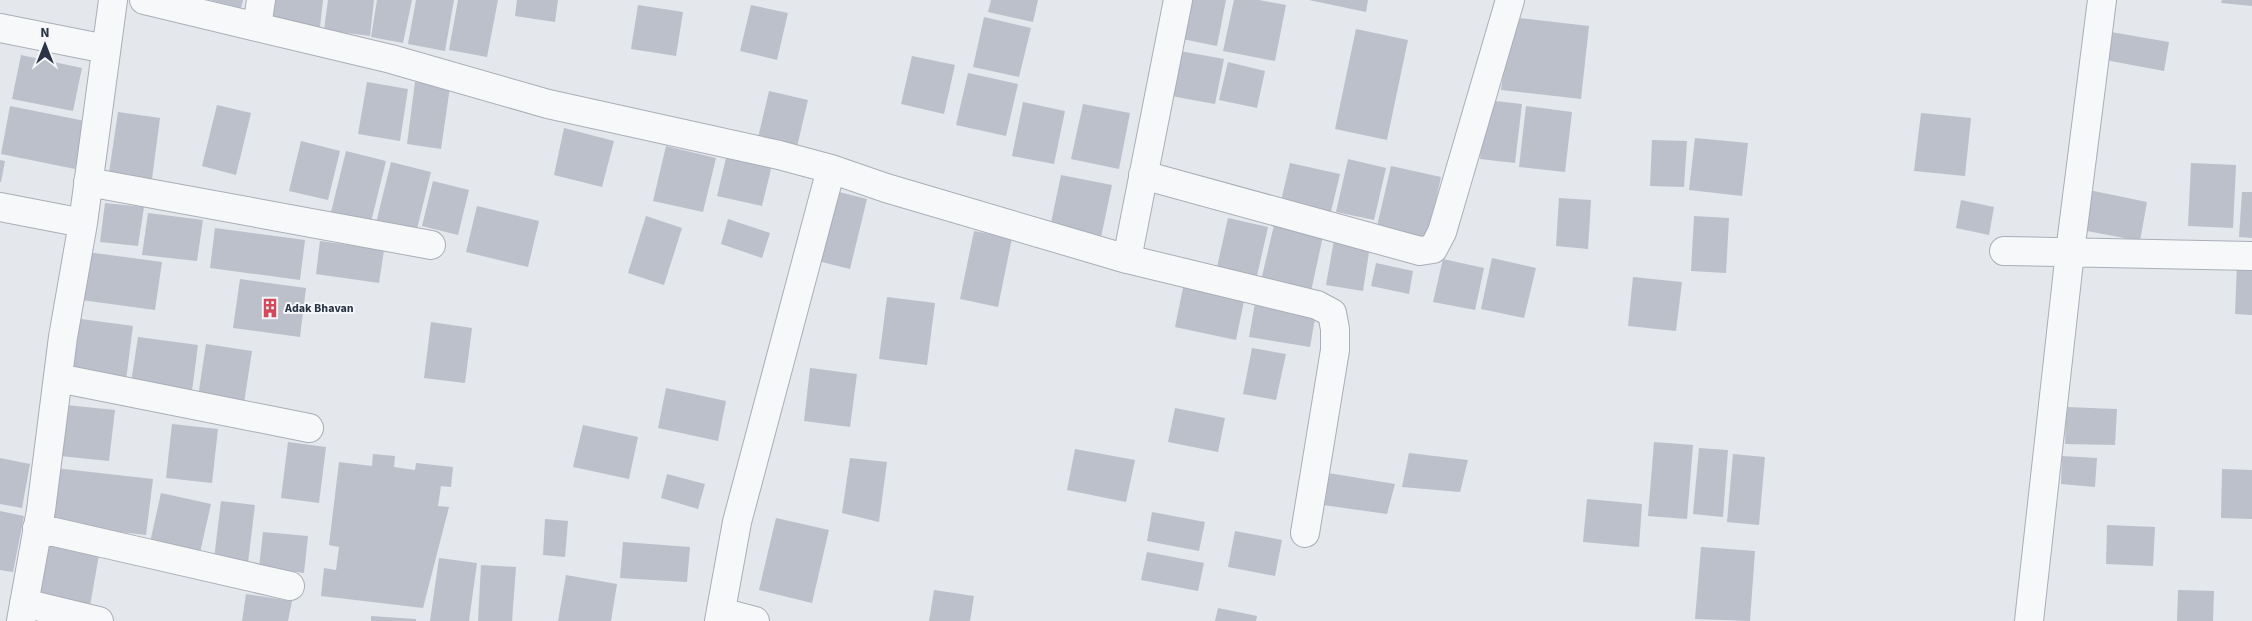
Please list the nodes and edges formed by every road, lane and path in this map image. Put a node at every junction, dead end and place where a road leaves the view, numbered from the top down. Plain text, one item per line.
1 (114, 0) edge
2 (144, 0) edge
3 (261, 0) edge
4 (1178, 0) edge
5 (1510, 0) edge
6 (2102, 0) edge
7 (257, 27) junction
8 (0, 28) edge
9 (106, 49) junction
10 (831, 169) junction
11 (1143, 175) junction
12 (88, 182) junction
13 (0, 206) edge
14 (83, 223) junction
15 (431, 245) dead end
16 (2004, 251) dead end
17 (2070, 252) junction
18 (2252, 256) edge
19 (1127, 259) junction
20 (58, 378) junction
21 (309, 428) dead end
22 (37, 528) junction
23 (1305, 533) dead end
24 (290, 586) dead end
25 (23, 612) edge
26 (720, 616) edge
27 (99, 621) edge
28 (755, 621) edge
29 (2029, 621) edge

1 - 9 street
2 - 7 street
3 - 7 street
4 - 11 street
5 - 11 street
6 - 17 street
7 - 10 street
8 - 9 street
9 - 12 street
10 - 19 street
10 - 26 street
11 - 19 street
12 - 14 street
12 - 15 street
13 - 14 street
14 - 20 street
16 - 17 street
17 - 18 street
17 - 29 street
19 - 23 street
20 - 21 street
20 - 22 street
22 - 24 street
22 - 25 street
25 - 27 street
26 - 28 street

